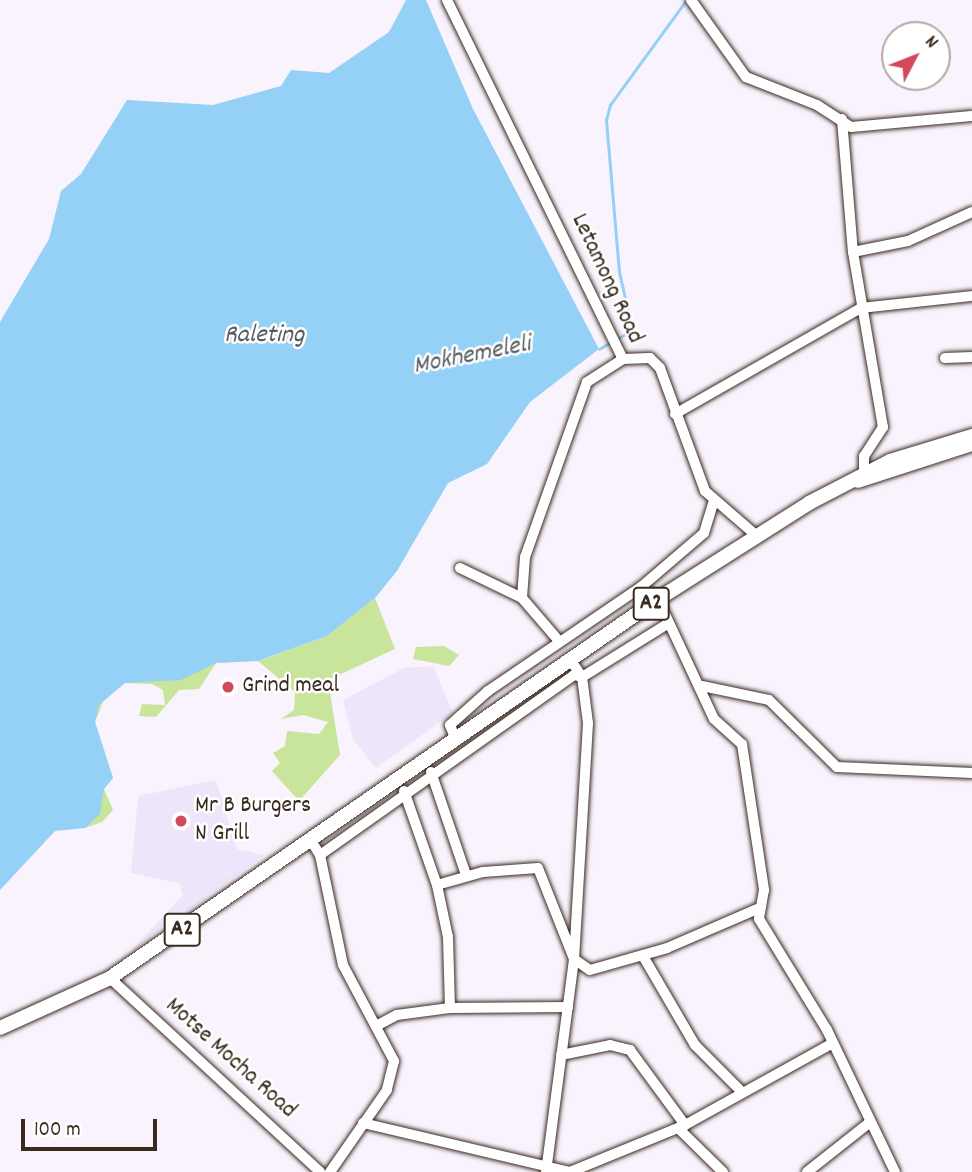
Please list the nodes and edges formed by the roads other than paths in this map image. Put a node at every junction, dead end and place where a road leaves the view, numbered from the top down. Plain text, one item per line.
1 (447, 0) edge
2 (691, 0) edge
3 (972, 116) edge
4 (842, 119) junction
5 (972, 212) edge
6 (853, 252) junction
7 (972, 296) edge
8 (861, 308) junction
9 (972, 357) edge
10 (945, 358) dead end
11 (623, 359) junction
12 (675, 414) junction
13 (972, 436) edge
14 (972, 446) edge
15 (864, 472) junction
16 (843, 482) junction
17 (714, 501) junction
18 (757, 536) junction
19 (460, 568) dead end
20 (641, 587) junction
21 (522, 598) junction
22 (658, 599) junction
23 (669, 623) junction
24 (559, 641) junction
25 (572, 662) junction
26 (582, 677) junction
27 (702, 686) junction
28 (456, 740) junction
29 (431, 772) junction
30 (972, 773) edge
31 (404, 791) junction
32 (310, 838) junction
33 (320, 855) junction
34 (466, 875) junction
35 (437, 885) junction
36 (757, 909) junction
37 (643, 956) junction
38 (574, 959) junction
39 (110, 978) junction
40 (568, 1007) junction
41 (450, 1008) junction
42 (376, 1027) junction
43 (0, 1028) edge
44 (833, 1043) junction
45 (561, 1055) junction
46 (742, 1092) junction
47 (363, 1123) junction
48 (870, 1123) junction
49 (681, 1126) junction
50 (547, 1169) edge
51 (320, 1172) edge
52 (330, 1172) edge
53 (723, 1172) edge
54 (807, 1172) edge
55 (895, 1172) edge

1 - 11 street, Letamong Road
2 - 4 street
3 - 4 street
4 - 6 street
5 - 6 street
6 - 8 street
7 - 8 street
8 - 12 street
8 - 15 street
9 - 10 street
11 - 12 street
11 - 21 street, Letamong Road
12 - 17 street
13 - 15 main road, A2
14 - 16 street
15 - 16 main road, A2
16 - 18 main road, A2
17 - 18 street
17 - 20 street
18 - 22 main road, A2
19 - 21 street
20 - 22 street
20 - 24 street
21 - 24 street
22 - 23 street
22 - 25 main road, A2
23 - 26 street
23 - 27 street
24 - 28 street
25 - 26 street
25 - 28 main road, A2
26 - 29 street
26 - 38 street
27 - 30 street
27 - 36 street
28 - 32 main road, A2
29 - 31 street
29 - 34 street
31 - 33 street
31 - 35 street
32 - 33 street
32 - 39 main road, A2
33 - 42 street
34 - 35 street
34 - 38 street
35 - 41 street
36 - 37 street
36 - 44 street
37 - 38 street
37 - 46 street
38 - 40 street
39 - 43 main road, A2
39 - 51 street, Motse Mocha Road
40 - 41 street
40 - 45 street
41 - 42 street
42 - 47 street
44 - 46 street
44 - 48 street
45 - 49 street
45 - 50 street
46 - 49 street
47 - 50 street
47 - 52 street
48 - 54 street
48 - 55 street
49 - 50 street
49 - 53 street

